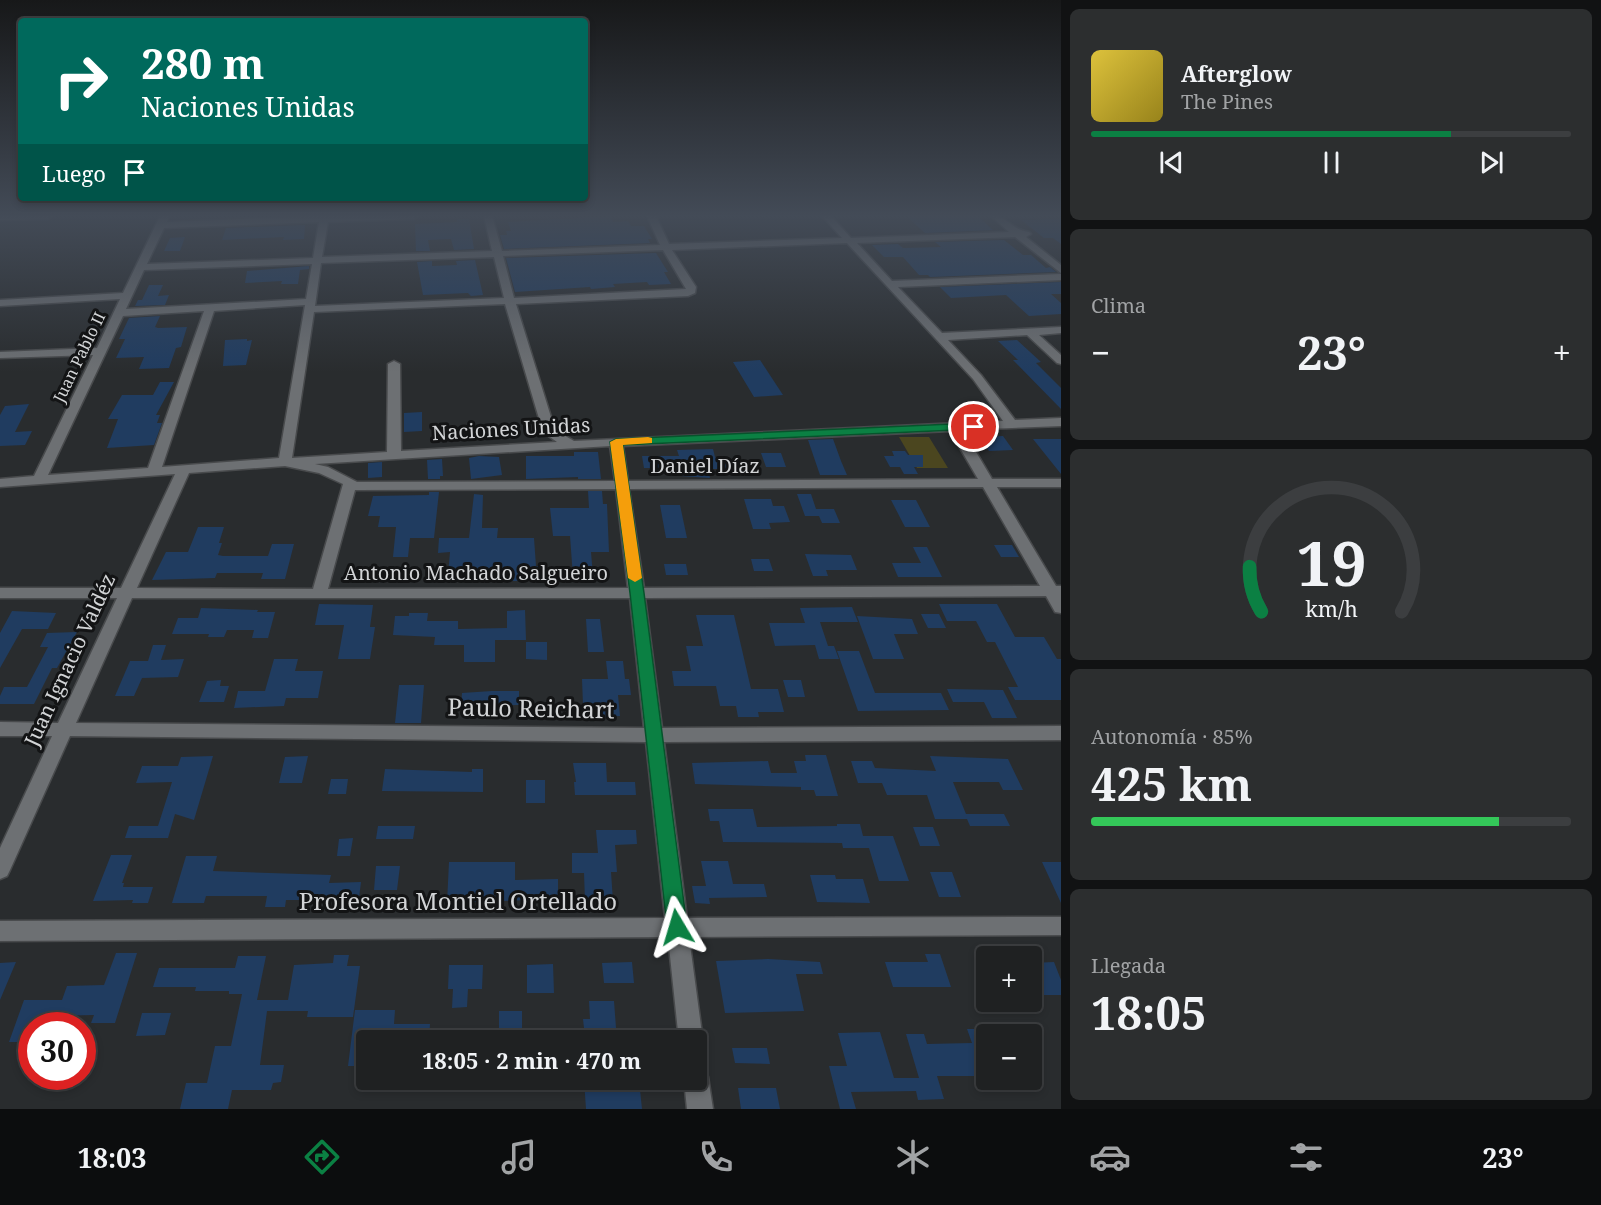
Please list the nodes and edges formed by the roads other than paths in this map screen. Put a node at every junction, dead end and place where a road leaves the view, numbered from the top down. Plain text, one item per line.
1 (141, 267) edge
2 (317, 268) edge
3 (501, 268) edge
4 (679, 268) edge
5 (873, 268) edge
6 (1061, 277) edge
7 (888, 284) junction
8 (127, 296) junction
9 (510, 302) junction
10 (0, 303) edge
11 (310, 306) junction
12 (210, 308) junction
13 (119, 313) junction
14 (1061, 330) edge
15 (1030, 332) junction
16 (938, 337) junction
17 (100, 351) junction
18 (0, 355) edge
19 (1061, 362) edge
20 (394, 364) dead end
21 (1061, 422) edge
22 (1012, 425) junction
23 (955, 428) junction
24 (616, 442) junction
25 (572, 445) junction
26 (394, 455) junction
27 (317, 460) junction
28 (285, 462) junction
29 (183, 471) junction
30 (153, 473) junction
31 (39, 481) junction
32 (0, 483) edge
33 (988, 483) junction
34 (1061, 483) edge
35 (350, 484) junction
36 (622, 486) junction
37 (0, 592) edge
38 (1056, 592) edge
39 (126, 593) junction
40 (637, 593) junction
41 (320, 594) junction
42 (1061, 608) edge
43 (0, 729) edge
44 (63, 729) junction
45 (1061, 733) edge
46 (654, 735) junction
47 (0, 870) edge
48 (1061, 926) edge
49 (677, 927) junction
50 (0, 931) edge
51 (691, 1030) edge
52 (698, 1090) edge
53 (700, 1109) edge

1 - 8 street, Juan Pablo II
2 - 11 street
3 - 9 street
4 - 9 street
5 - 7 street
6 - 7 street
7 - 16 street
8 - 10 street
8 - 13 street, Juan Pablo II
9 - 11 street
9 - 25 street
11 - 12 street
11 - 28 street
12 - 13 street
12 - 30 street
13 - 17 street, Juan Pablo II
14 - 15 street
15 - 16 street
15 - 19 street
16 - 22 street
17 - 18 street
17 - 31 street, Juan Pablo II
20 - 26 street
21 - 22 street, Naciones Unidas
22 - 23 street, Naciones Unidas
23 - 24 street, Naciones Unidas
23 - 33 street
24 - 25 street, Naciones Unidas
24 - 36 street
25 - 26 street, Naciones Unidas
26 - 27 street, Naciones Unidas
27 - 28 street, Naciones Unidas
27 - 35 street
28 - 29 street, Naciones Unidas
28 - 35 street
29 - 30 street, Naciones Unidas
29 - 39 street, Juan Ignacio Valdéz
30 - 31 street, Naciones Unidas
31 - 32 street, Naciones Unidas
33 - 34 street, Daniel Díaz
33 - 36 street, Daniel Díaz
33 - 38 street
35 - 36 street, Daniel Díaz
35 - 41 street
36 - 40 street
37 - 39 street, Antonio Machado Salgueiro
38 - 40 street, Antonio Machado Salgueiro
38 - 42 street
39 - 41 street, Antonio Machado Salgueiro
39 - 44 street, Juan Ignacio Valdéz
40 - 41 street, Antonio Machado Salgueiro
40 - 46 street
43 - 44 street, Paulo Reichart
44 - 46 street, Paulo Reichart
44 - 47 street, Juan Ignacio Valdéz
45 - 46 street, Paulo Reichart
46 - 49 street
48 - 49 street, Profesora Montiel Ortellado
49 - 50 street, Profesora Montiel Ortellado
49 - 51 street
52 - 53 street

